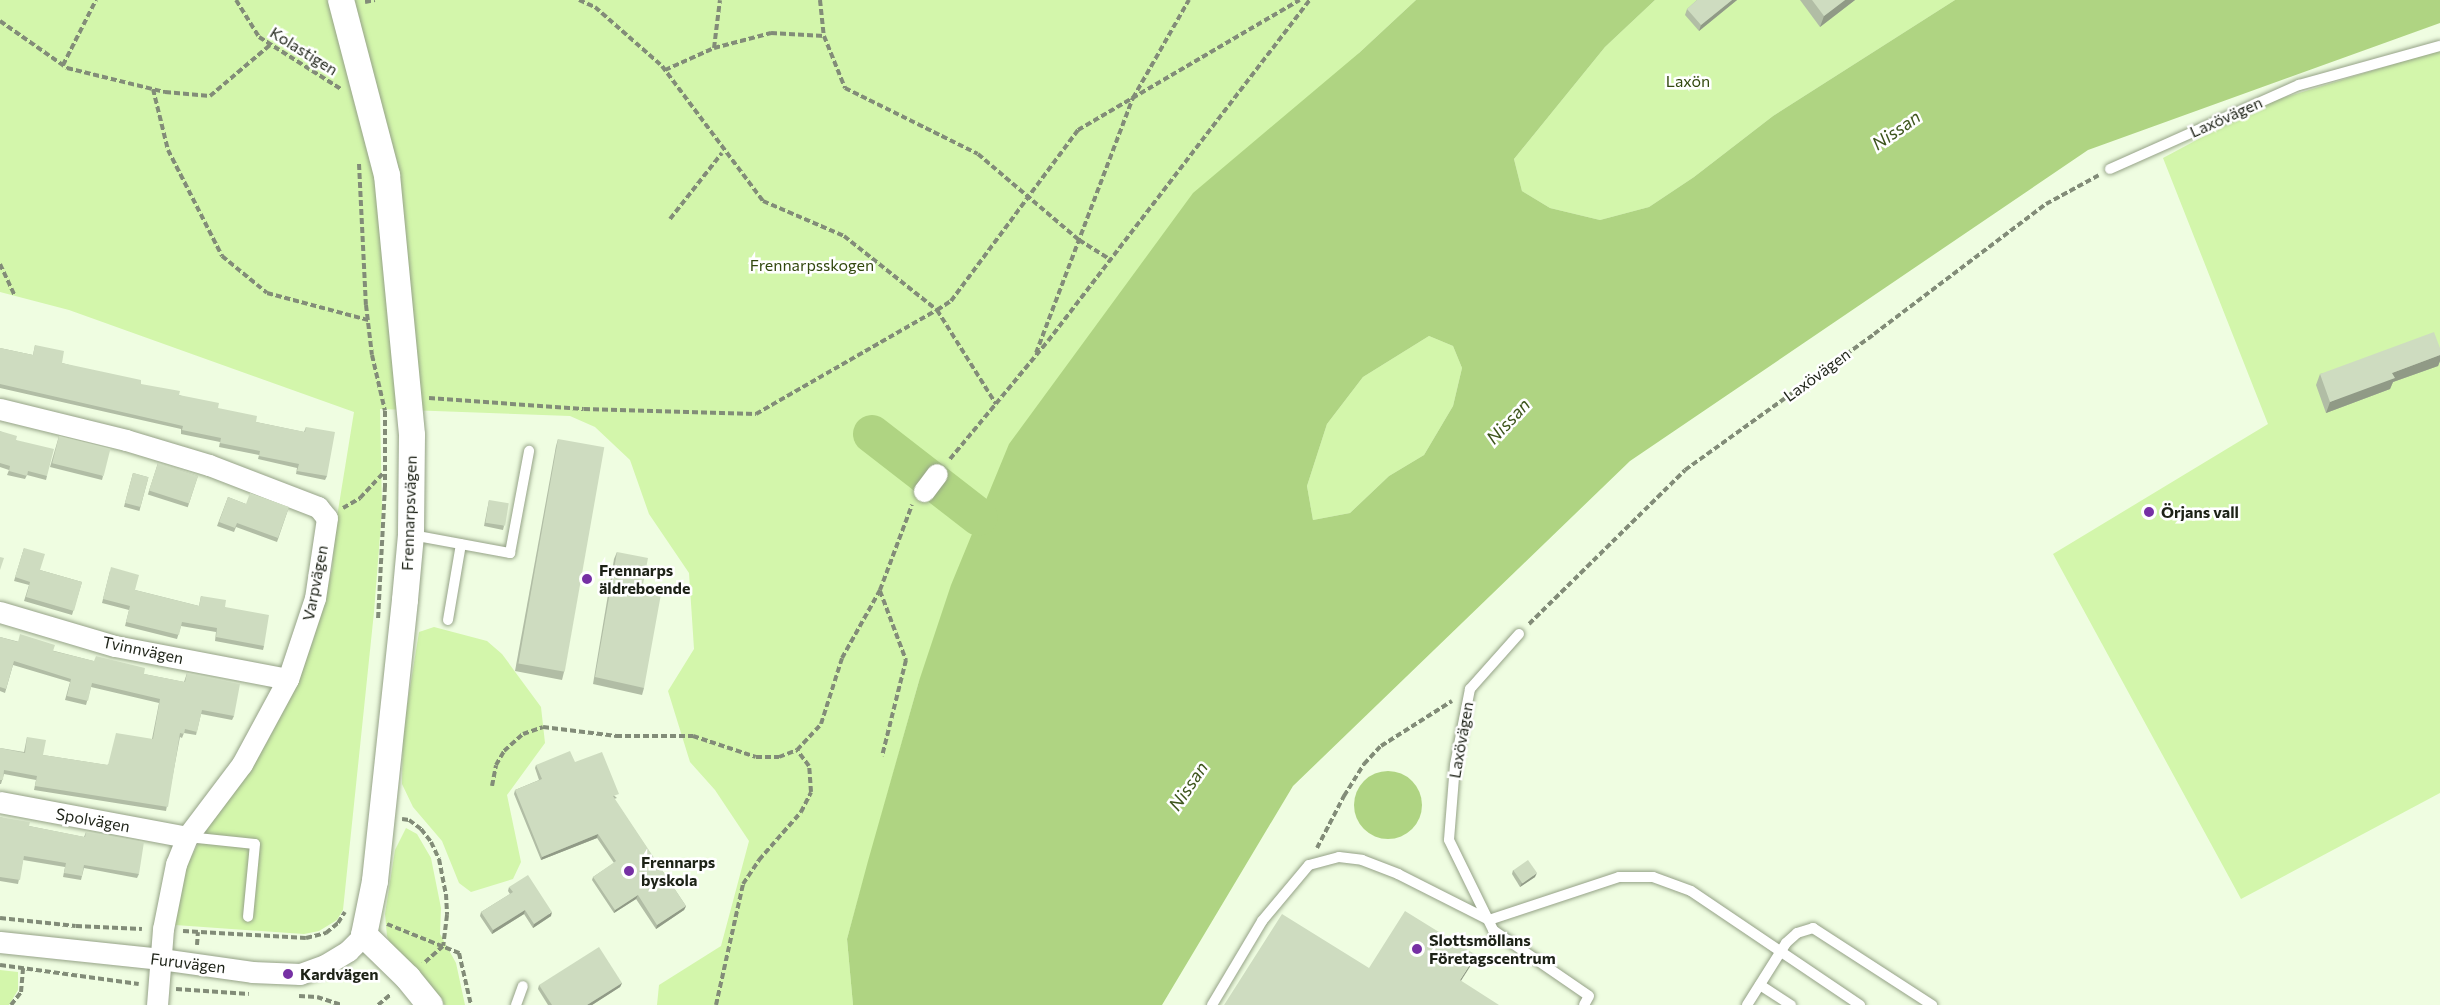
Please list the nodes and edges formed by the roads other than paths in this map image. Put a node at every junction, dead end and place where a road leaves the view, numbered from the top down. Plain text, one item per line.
1 (341, 0) edge
2 (2440, 46) edge
3 (2110, 169) road end
4 (0, 409) edge
5 (529, 451) dead end
6 (937, 474) road end
7 (924, 491) road end
8 (411, 535) junction
9 (461, 544) junction
10 (0, 612) edge
11 (448, 620) dead end
12 (1519, 634) road end
13 (288, 680) junction
14 (0, 802) edge
15 (187, 837) junction
16 (248, 917) dead end
17 (1489, 920) junction
18 (360, 921) junction
19 (0, 942) edge
20 (1781, 952) junction
21 (162, 959) junction
22 (1760, 985) junction
23 (523, 986) dead end
24 (157, 1005) edge
25 (430, 1005) edge
26 (516, 1005) edge
27 (1212, 1005) edge
28 (1584, 1005) edge
29 (1747, 1005) edge
30 (1791, 1005) edge
31 (1860, 1005) edge
32 (1932, 1005) edge

1 - 8 street, Frennarpsvägen
2 - 3 lane, Laxövägen
4 - 13 street, Varpvägen
5 - 9 lane
6 - 7 street
8 - 9 lane
8 - 18 street, Frennarpsvägen
9 - 11 lane
10 - 13 street, Tvinnvägen
12 - 17 lane, Laxövägen
13 - 15 street, Varpvägen
14 - 15 street, Spolvägen
15 - 16 lane
15 - 21 street, Varpvägen
17 - 20 lane
17 - 27 lane
17 - 28 lane
18 - 21 street, Furuvägen
18 - 25 street
19 - 21 street, Furuvägen
20 - 22 lane
20 - 31 lane
20 - 32 lane
21 - 24 street
22 - 29 lane
22 - 30 lane
23 - 26 lane

